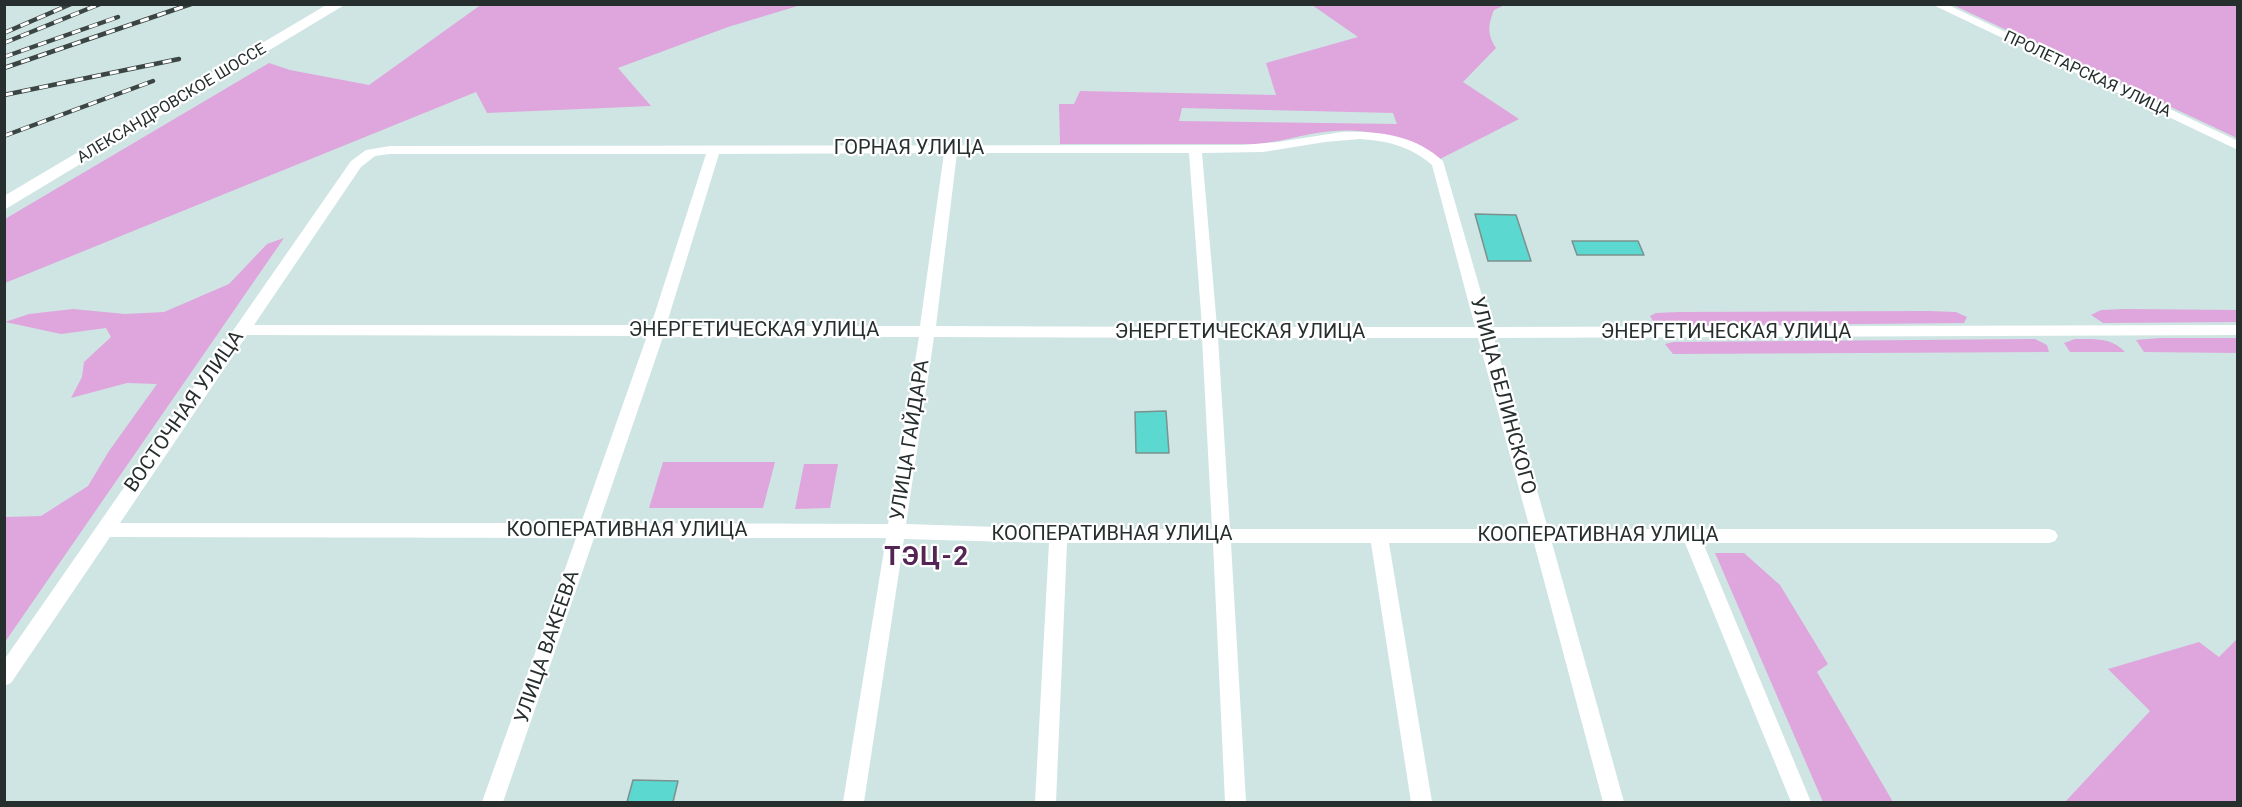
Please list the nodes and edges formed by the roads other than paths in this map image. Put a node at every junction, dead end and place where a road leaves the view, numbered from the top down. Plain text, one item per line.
1 (339, 4) edge
2 (1936, 4) edge
3 (2238, 146) edge
4 (714, 148) junction
5 (951, 148) junction
6 (1195, 149) junction
7 (371, 153) joint
8 (1438, 164) joint
9 (4, 204) edge
10 (242, 330) junction
11 (657, 330) junction
12 (2238, 330) edge
13 (927, 333) junction
14 (1210, 333) junction
15 (1486, 333) junction
16 (104, 530) junction
17 (587, 530) junction
18 (897, 531) junction
19 (1058, 536) junction
20 (1220, 536) junction
21 (1379, 536) junction
22 (1540, 536) junction
23 (1691, 536) junction
24 (2049, 536) dead end
25 (4, 677) edge
26 (493, 802) edge
27 (854, 802) edge
28 (1046, 802) edge
29 (1236, 802) edge
30 (1422, 802) edge
31 (1614, 802) edge
32 (1801, 802) edge

1 - 9 main road, АЛЕКСАНДРОВСКОЕ ШОССЕ
2 - 3 street, ПРОЛЕТАРСКАЯ УЛИЦА
4 - 5 street, ГОРНАЯ УЛИЦА
4 - 7 street, ГОРНАЯ УЛИЦА
4 - 11 street, УЛИЦА ВАКЕЕВА
5 - 6 street, ГОРНАЯ УЛИЦА
5 - 13 street, УЛИЦА ГАЙДАРА
6 - 8 street, ГОРНАЯ УЛИЦА
6 - 14 street
7 - 10 street, ВОСТОЧНАЯ УЛИЦА
8 - 15 street, УЛИЦА БЕЛИНСКОГО
10 - 11 street, ЭНЕРГЕТИЧЕСКАЯ УЛИЦА
10 - 16 street, ВОСТОЧНАЯ УЛИЦА
11 - 13 street, ЭНЕРГЕТИЧЕСКАЯ УЛИЦА
11 - 17 street, УЛИЦА ВАКЕЕВА
12 - 15 street, ЭНЕРГЕТИЧЕСКАЯ УЛИЦА
13 - 14 street, ЭНЕРГЕТИЧЕСКАЯ УЛИЦА
13 - 18 street, УЛИЦА ГАЙДАРА
14 - 15 street, ЭНЕРГЕТИЧЕСКАЯ УЛИЦА
14 - 20 street
15 - 22 street, УЛИЦА БЕЛИНСКОГО
16 - 17 street, КООПЕРАТИВНАЯ УЛИЦА
16 - 25 street, ВОСТОЧНАЯ УЛИЦА
17 - 18 street, КООПЕРАТИВНАЯ УЛИЦА
17 - 26 street, УЛИЦА ВАКЕЕВА
18 - 19 street, КООПЕРАТИВНАЯ УЛИЦА
18 - 27 street, УЛИЦА ГАЙДАРА
19 - 20 street, КООПЕРАТИВНАЯ УЛИЦА
19 - 28 street
20 - 21 street, КООПЕРАТИВНАЯ УЛИЦА
20 - 29 street
21 - 22 street, КООПЕРАТИВНАЯ УЛИЦА
21 - 30 street
22 - 23 street, КООПЕРАТИВНАЯ УЛИЦА
22 - 31 street, УЛИЦА БЕЛИНСКОГО
23 - 24 street, КООПЕРАТИВНАЯ УЛИЦА
23 - 32 street

